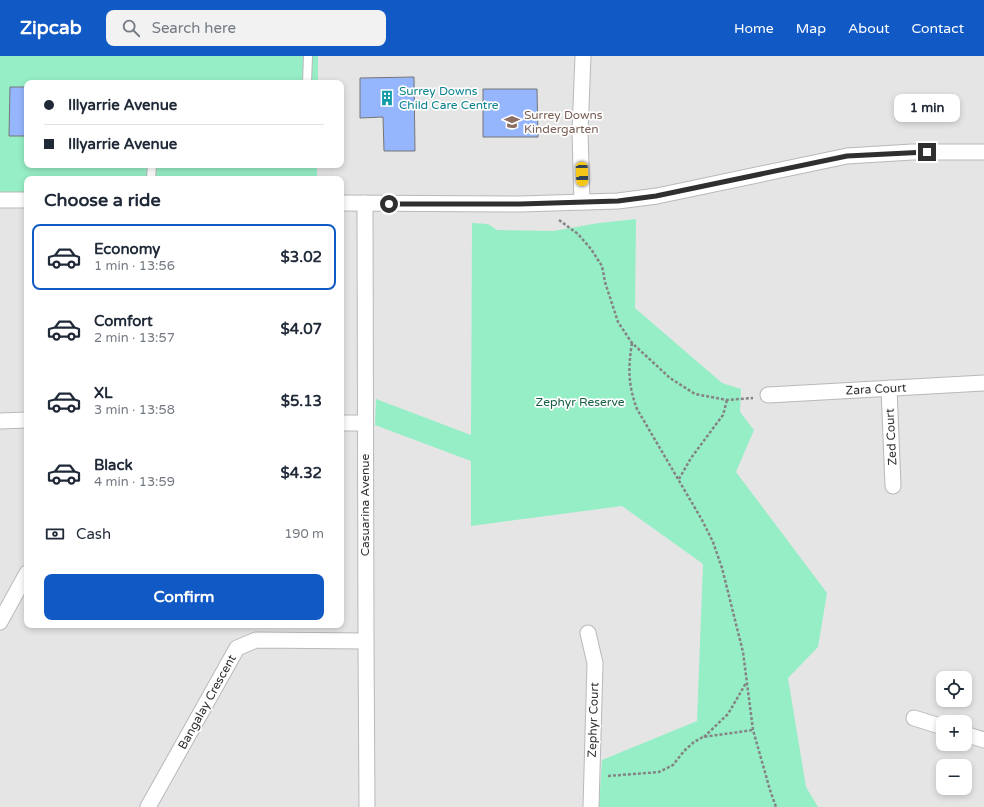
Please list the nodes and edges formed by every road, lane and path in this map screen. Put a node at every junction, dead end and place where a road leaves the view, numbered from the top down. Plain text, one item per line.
1 (308, 56) edge
2 (583, 56) edge
3 (307, 80) edge
4 (984, 152) edge
5 (0, 200) edge
6 (24, 200) edge
7 (582, 202) junction
8 (344, 203) edge
9 (365, 204) junction
10 (554, 216) dead end
11 (632, 343) junction
12 (984, 383) edge
13 (889, 388) junction
14 (768, 395) joint
15 (727, 400) junction
16 (24, 420) edge
17 (0, 421) edge
18 (344, 423) edge
19 (365, 423) junction
20 (679, 480) junction
21 (893, 486) dead end
22 (24, 579) edge
23 (0, 622) edge
24 (588, 633) dead end
25 (366, 641) junction
26 (746, 683) junction
27 (914, 718) dead end
28 (936, 725) edge
29 (753, 730) junction
30 (972, 736) edge
31 (703, 737) junction
32 (984, 740) edge
33 (592, 776) junction
34 (148, 807) edge
35 (367, 807) edge
36 (591, 807) edge
37 (776, 807) edge

1 - 3 lane
2 - 7 street
4 - 7 street
5 - 6 street
7 - 9 street
8 - 9 street
9 - 19 street, Casuarina Avenue
10 - 11 path
11 - 15 path
11 - 20 path
12 - 13 street, Zara Court
13 - 14 street, Zara Court
13 - 21 street, Zed Court
14 - 15 path
15 - 20 path
16 - 17 street
18 - 19 street
19 - 25 street, Casuarina Avenue
20 - 26 path
22 - 23 street
24 - 33 street, Zephyr Court
25 - 34 street, Bangalay Crescent
25 - 35 street, Casuarina Avenue
26 - 29 path
26 - 31 path
27 - 28 street
29 - 31 path
29 - 37 path
30 - 32 street
31 - 33 path
33 - 36 street, Zephyr Court

